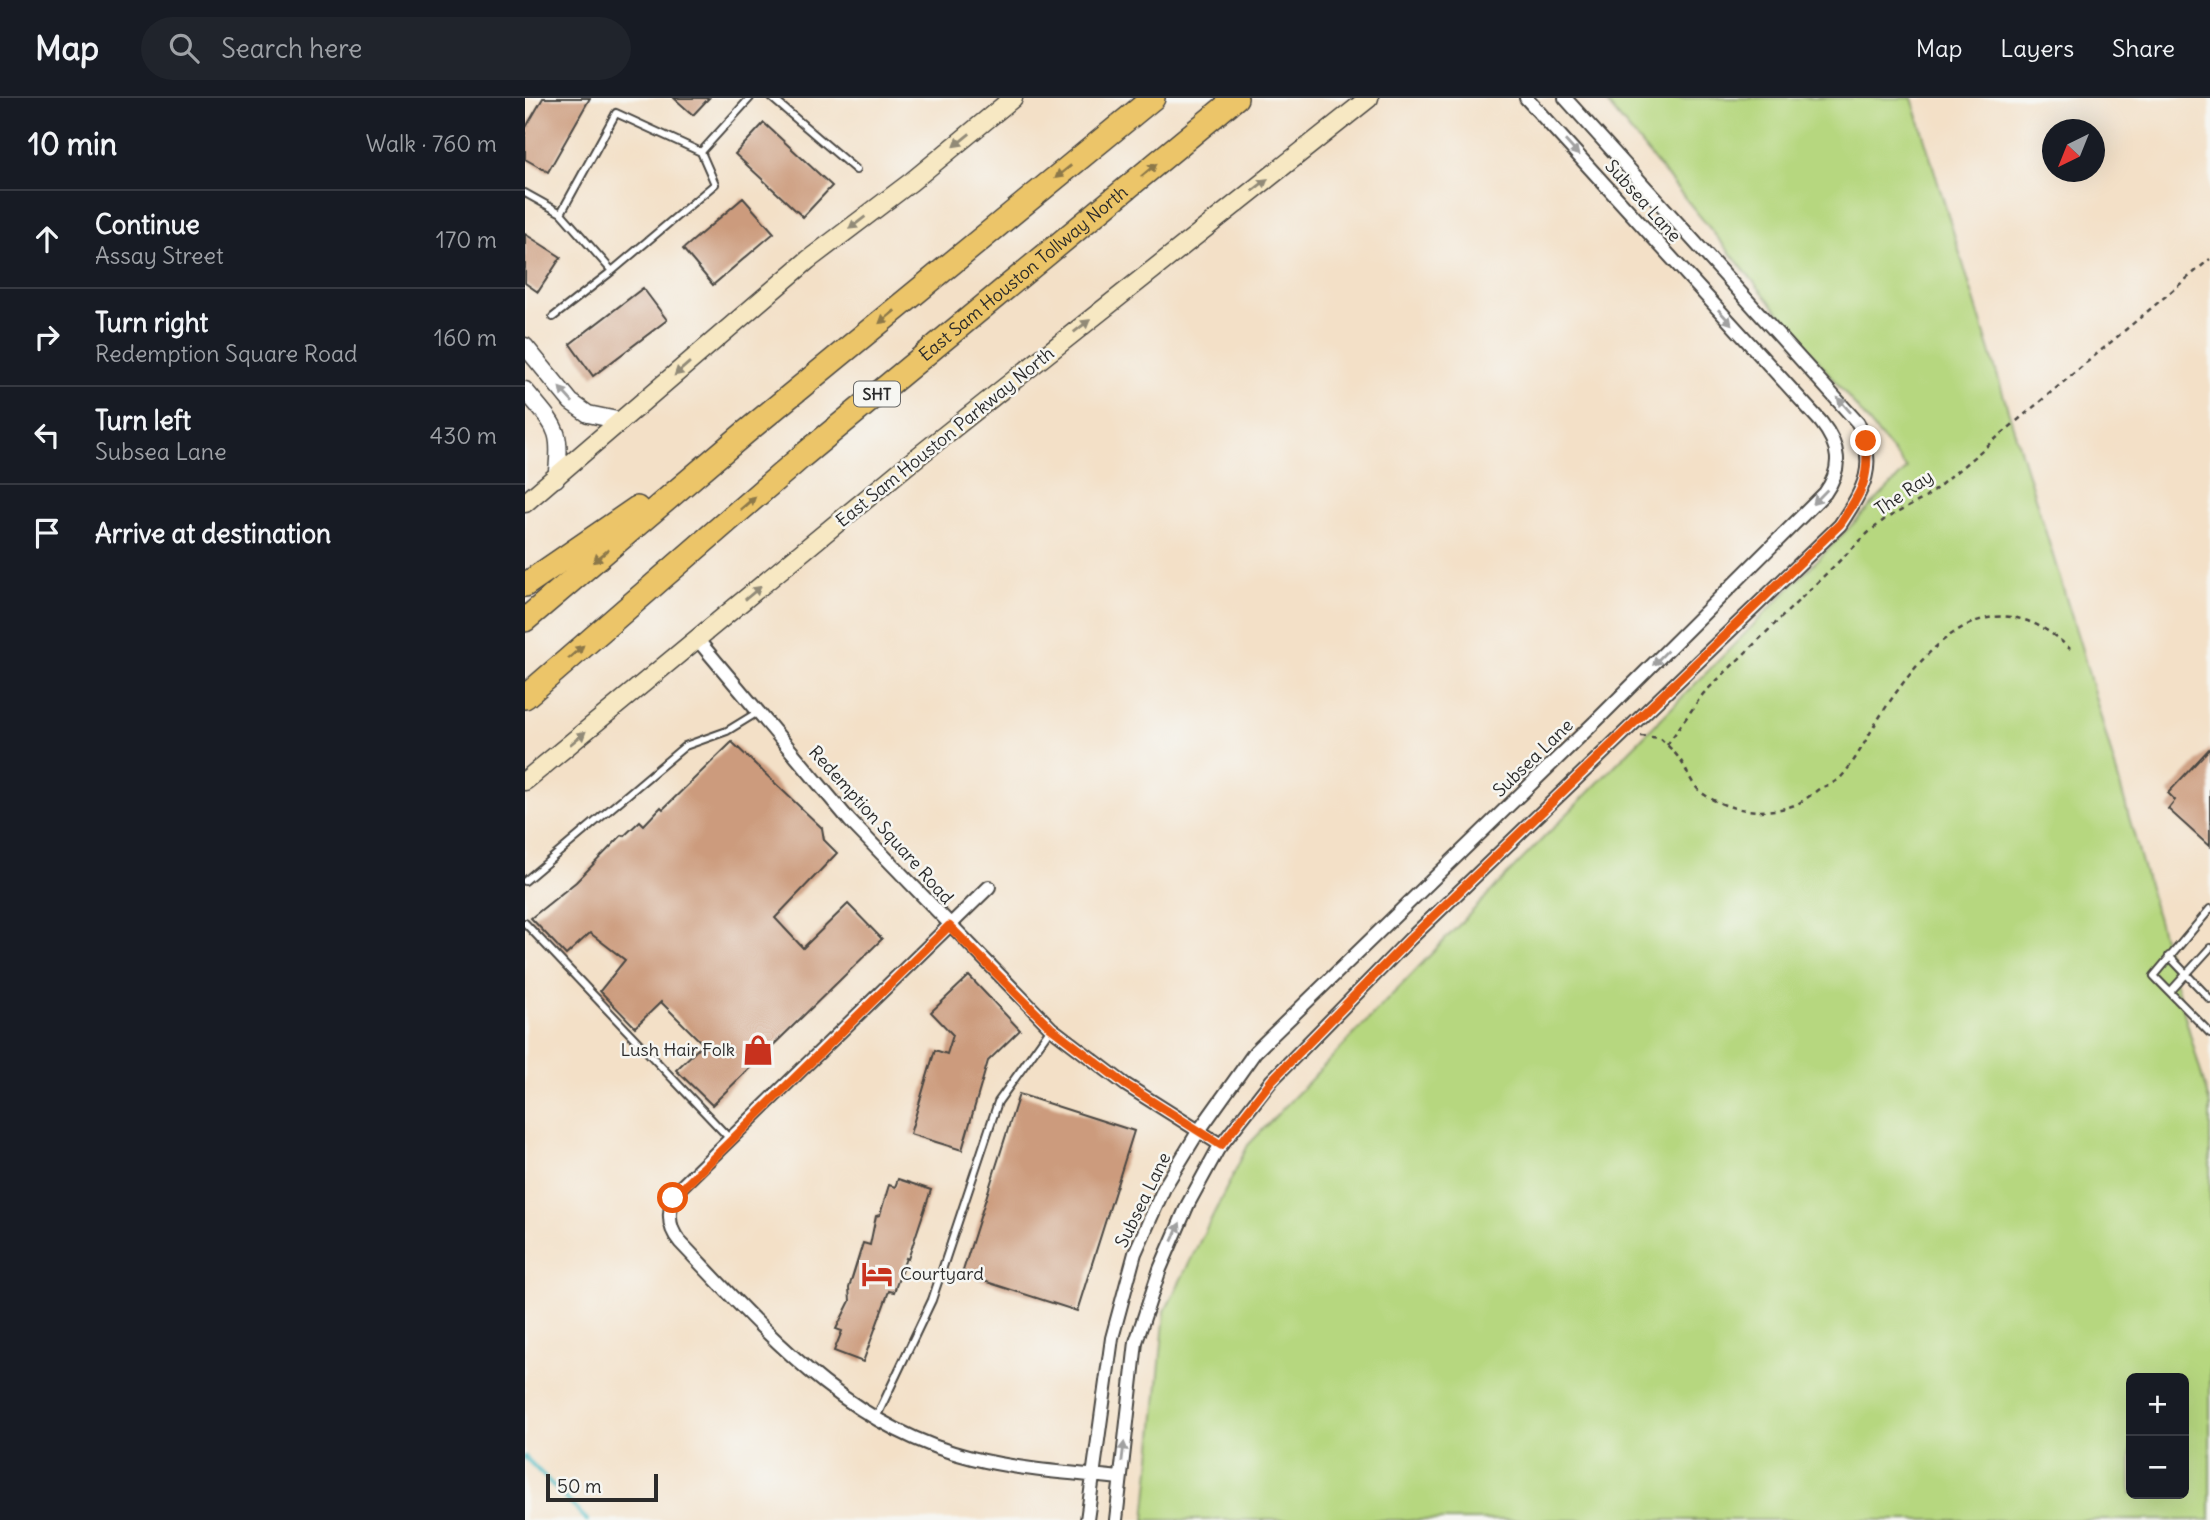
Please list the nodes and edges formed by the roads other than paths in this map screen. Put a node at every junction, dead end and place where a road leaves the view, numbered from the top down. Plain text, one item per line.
1 (750, 98) edge
2 (772, 98) edge
3 (1013, 98) edge
4 (1153, 98) edge
5 (1236, 98) edge
6 (1369, 98) edge
7 (1526, 98) edge
8 (1565, 98) edge
9 (701, 152) junction
10 (856, 170) dead end
11 (525, 193) edge
12 (561, 214) junction
13 (613, 271) junction
14 (553, 317) dead end
15 (525, 346) edge
16 (525, 390) edge
17 (622, 421) junction
18 (746, 432) junction
19 (556, 478) junction
20 (525, 503) edge
21 (525, 585) edge
22 (525, 620) edge
23 (697, 639) junction
24 (525, 697) edge
25 (758, 712) junction
26 (525, 781) edge
27 (525, 881) edge
28 (989, 887) dead end
29 (2210, 909) edge
30 (525, 923) edge
31 (949, 926) junction
32 (2210, 948) edge
33 (2169, 956) junction
34 (2188, 973) junction
35 (2170, 992) junction
36 (2210, 999) edge
37 (1051, 1028) junction
38 (2210, 1032) edge
39 (1198, 1132) junction
40 (730, 1139) junction
41 (1221, 1145) junction
42 (875, 1420) junction
43 (1092, 1475) junction
44 (1120, 1478) junction
45 (1087, 1520) edge
46 (1116, 1520) edge

1 - 9 lane
2 - 10 lane
3 -> 17 main road
4 -> 18 highway
24 -> 5 highway, East Sam Houston Tollway North / SHT
23 -> 6 main road, East Sam Houston Parkway North
7 -> 39 street, Subsea Lane
41 -> 8 street, Subsea Lane
9 - 12 lane
9 - 13 lane
11 - 12 lane
12 - 13 lane
13 - 14 lane
17 -> 15 street
16 - 19 street
17 - 19 main road
18 - 21 highway
18 -> 22 highway
19 - 20 main road
23 - 25 street, Redemption Square Road
26 -> 23 main road, East Sam Houston Parkway North
25 - 27 lane
25 - 31 street, Redemption Square Road
28 - 31 street
29 - 33 lane
30 - 40 lane
31 - 37 street, Redemption Square Road
31 - 40 street
32 - 34 lane
33 - 34 lane
33 - 35 lane
34 - 35 lane
34 - 36 lane
35 - 38 lane
37 - 39 street, Redemption Square Road
37 - 42 lane
39 - 41 street, Redemption Square Road
39 - 43 street, Subsea Lane
40 - 42 street
44 -> 41 street, Subsea Lane
42 - 43 street
43 - 44 street
43 - 45 street, Subsea Lane
44 - 46 street, Subsea Lane

